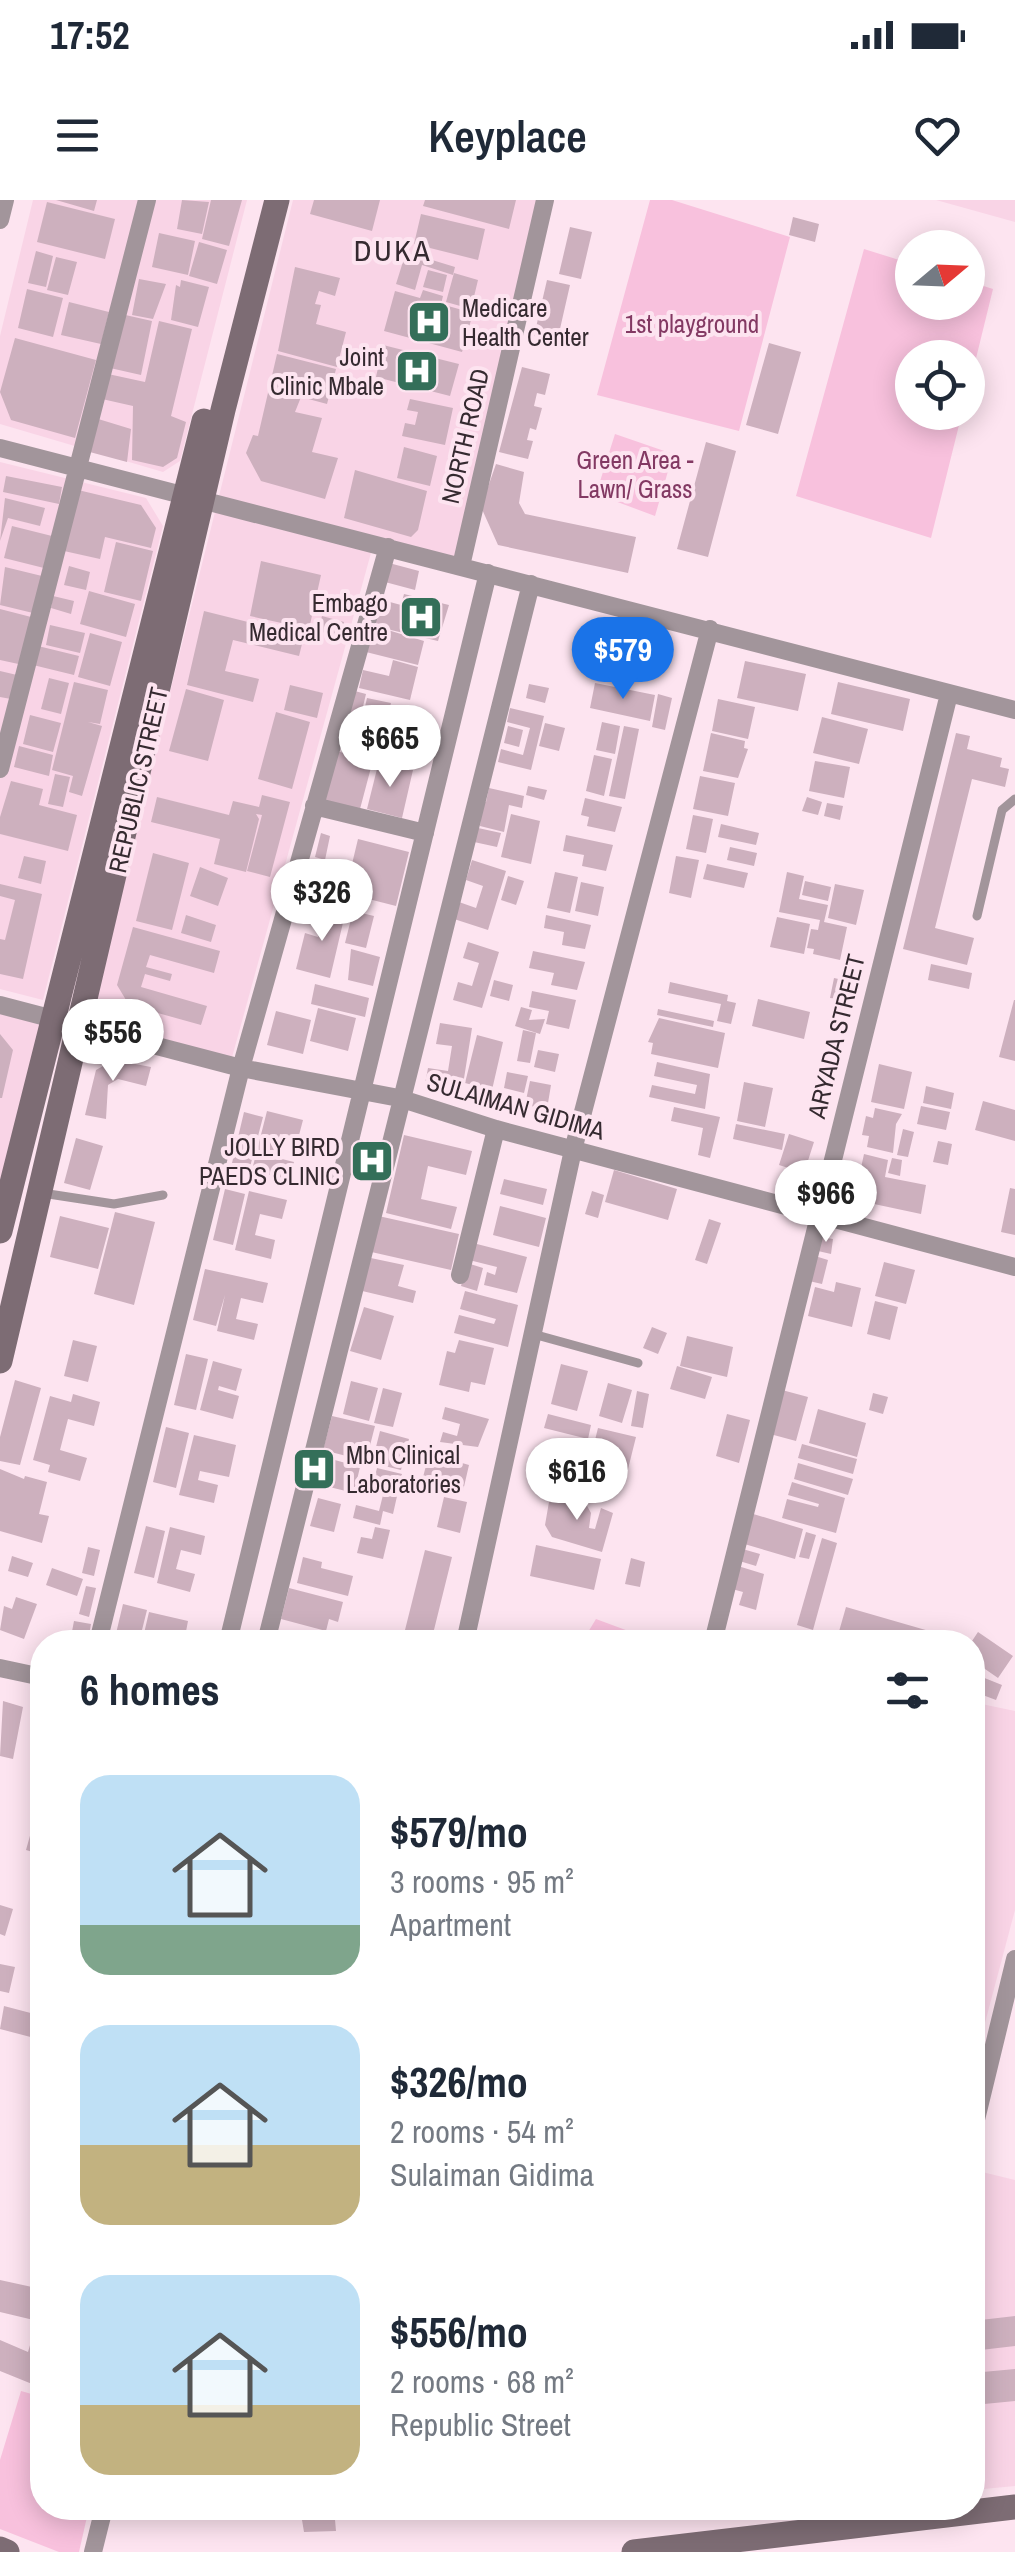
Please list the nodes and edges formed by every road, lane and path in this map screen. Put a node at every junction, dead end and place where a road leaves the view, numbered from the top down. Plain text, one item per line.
1 (5, 200) edge
2 (147, 200) edge
3 (260, 200) edge
4 (277, 200) edge
5 (545, 200) edge
6 (0, 220) edge
7 (0, 448) edge
8 (81, 469) junction
9 (195, 498) junction
10 (388, 547) junction
11 (461, 566) junction
12 (488, 573) junction
13 (531, 584) junction
14 (710, 629) junction
15 (948, 694) junction
16 (1015, 710) edge
17 (0, 768) edge
18 (1015, 799) edge
19 (314, 806) junction
20 (426, 832) junction
21 (976, 916) dead end
22 (0, 1004) edge
23 (54, 1019) junction
24 (80, 1026) junction
25 (241, 1068) junction
26 (360, 1090) junction
27 (398, 1098) junction
28 (496, 1130) junction
29 (573, 1150) junction
30 (42, 1192) junction
31 (163, 1195) dead end
32 (817, 1213) junction
33 (0, 1230) edge
34 (1015, 1267) edge
35 (460, 1275) dead end
36 (533, 1334) junction
37 (0, 1361) edge
38 (638, 1363) dead end
39 (101, 1630) edge
40 (231, 1630) edge
41 (269, 1630) edge
42 (468, 1630) edge
43 (716, 1630) edge
44 (0, 1668) edge
45 (30, 1674) edge
46 (1015, 1959) edge
47 (985, 2082) edge
48 (1015, 2506) edge
49 (985, 2507) edge
50 (101, 2520) edge
51 (830, 2520) edge
52 (93, 2552) edge
53 (634, 2552) edge

1 - 6 street
2 - 8 street
3 - 9 main road, REPUBLIC STREET
4 - 9 main road, REPUBLIC STREET
5 - 11 street, NORTH ROAD
7 - 8 street
8 - 9 street
8 - 17 street
9 - 10 street
9 - 23 main road, REPUBLIC STREET
9 - 24 main road, REPUBLIC STREET
10 - 11 street
10 - 19 street
11 - 12 street
12 - 13 street
12 - 20 street
13 - 14 street
13 - 27 street
14 - 15 street
14 - 29 street
15 - 16 street
15 - 32 street, ARYADA STREET
18 - 21 lane
19 - 20 street
19 - 25 street
20 - 26 street
22 - 23 street, SULAIMAN GIDIMA
23 - 24 street, SULAIMAN GIDIMA
23 - 33 main road, REPUBLIC STREET
24 - 25 street, SULAIMAN GIDIMA
24 - 30 main road, REPUBLIC STREET
25 - 26 street, SULAIMAN GIDIMA
25 - 39 street
26 - 27 street, SULAIMAN GIDIMA
26 - 40 street
27 - 28 street, SULAIMAN GIDIMA
27 - 41 street
28 - 29 street, SULAIMAN GIDIMA
28 - 35 street
29 - 32 street, SULAIMAN GIDIMA
29 - 36 street
30 - 31 lane
30 - 37 main road, REPUBLIC STREET
32 - 34 street, SULAIMAN GIDIMA
32 - 43 street, ARYADA STREET
36 - 38 lane
36 - 42 street
44 - 45 street
46 - 47 street
48 - 49 main road
50 - 52 street
51 - 53 main road

